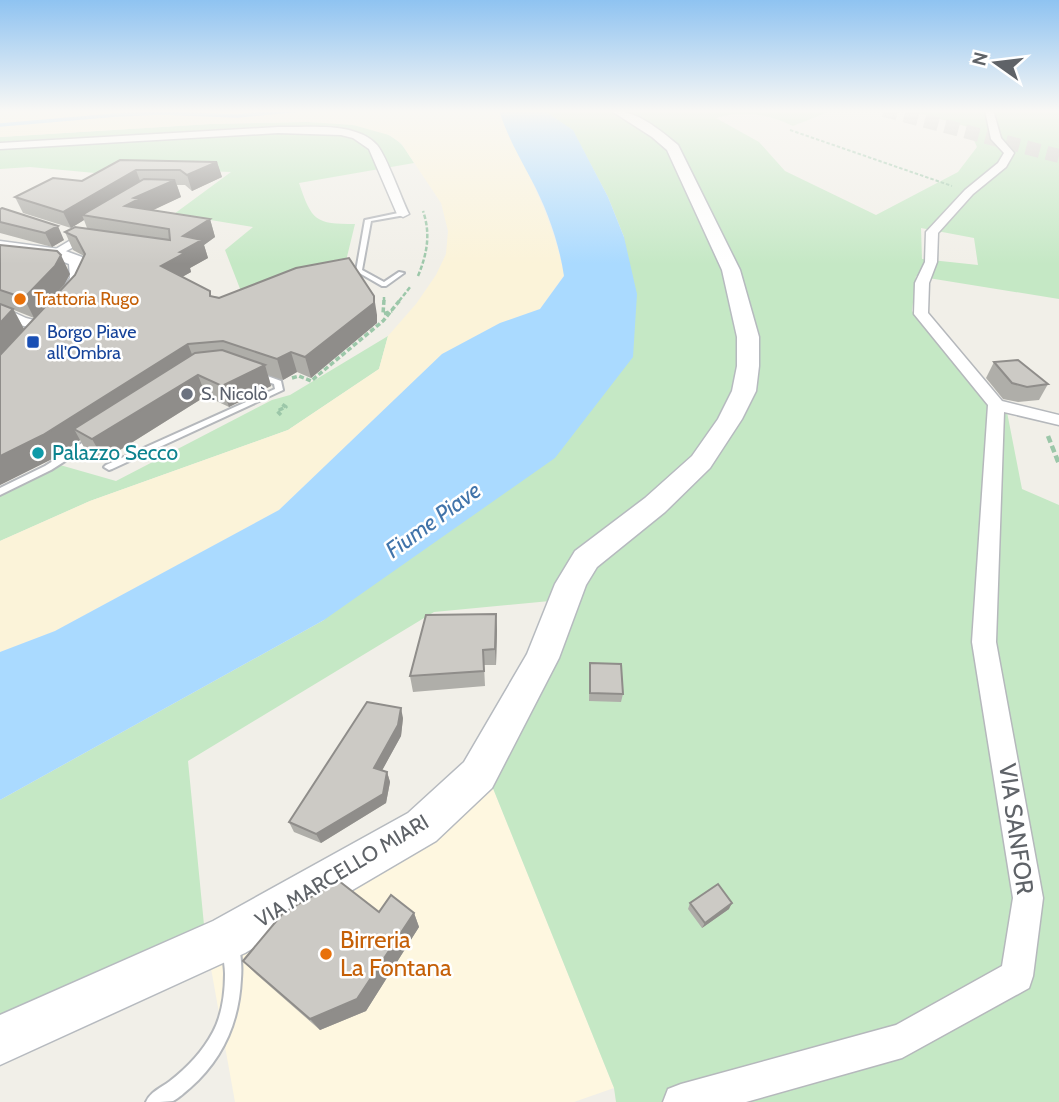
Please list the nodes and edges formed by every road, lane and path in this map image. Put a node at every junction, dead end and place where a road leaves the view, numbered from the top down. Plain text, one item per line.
1 (379, 161) edge
2 (679, 161) edge
3 (881, 161) edge
4 (1004, 161) edge
5 (969, 192) junction
6 (418, 201) dead end
7 (403, 214) joint
8 (60, 230) edge
9 (79, 233) junction
10 (107, 242) edge
11 (0, 246) edge
12 (55, 253) junction
13 (359, 271) junction
14 (350, 272) edge
15 (401, 273) dead end
16 (0, 310) edge
17 (393, 310) junction
18 (383, 314) dead end
19 (40, 327) junction
20 (23, 345) edge
21 (243, 370) edge
22 (299, 376) dead end
23 (996, 405) junction
24 (1041, 416) junction
25 (1059, 420) edge
26 (107, 430) edge
27 (1059, 464) edge
28 (109, 467) dead end
29 (0, 492) edge
30 (229, 937) junction
31 (0, 1040) edge
32 (155, 1102) edge
33 (681, 1102) edge

1 - 7 street
2 - 30 street, VIA MARCELLO MIARI
3 - 5 path
4 - 5 street
5 - 23 street
6 - 17 path
7 - 13 lane
8 - 9 street
9 - 10 street
9 - 12 street
11 - 12 street
12 - 19 street
13 - 14 lane
13 - 15 lane
16 - 19 street
17 - 18 path
17 - 22 path
19 - 20 street
21 - 28 lane
23 - 24 street
23 - 33 street, VIA SANFOR
24 - 25 street
24 - 27 path
26 - 29 lane
30 - 31 street, VIA MARCELLO MIARI
30 - 32 lane

